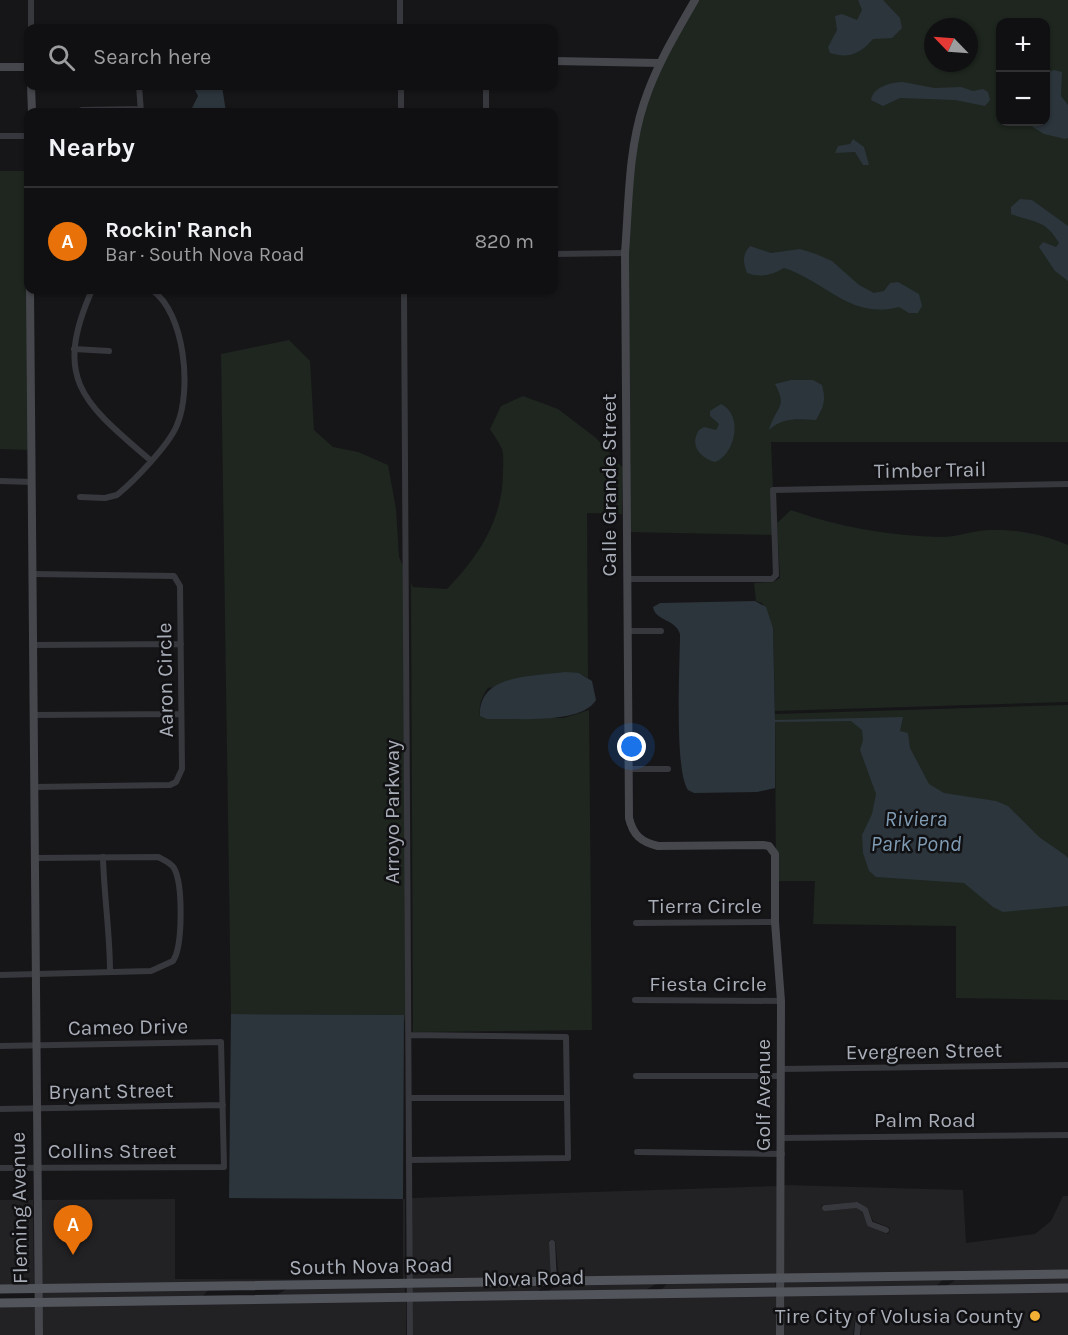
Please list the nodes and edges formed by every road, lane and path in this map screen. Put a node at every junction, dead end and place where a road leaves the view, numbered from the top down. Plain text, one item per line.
1 (31, 0) edge
2 (400, 0) edge
3 (695, 0) edge
4 (31, 24) edge
5 (400, 24) edge
6 (558, 61) edge
7 (659, 63) junction
8 (0, 66) edge
9 (24, 67) edge
10 (32, 90) edge
11 (139, 90) edge
12 (401, 90) edge
13 (486, 90) edge
14 (32, 108) edge
15 (141, 108) edge
16 (401, 108) edge
17 (486, 108) edge
18 (0, 136) edge
19 (24, 136) edge
20 (558, 254) edge
21 (625, 254) junction
22 (30, 294) edge
23 (90, 294) edge
24 (156, 294) edge
25 (404, 294) edge
26 (74, 349) junction
27 (109, 351) dead end
28 (150, 460) junction
29 (0, 481) edge
30 (33, 482) junction
31 (1068, 484) edge
32 (80, 497) dead end
33 (34, 574) junction
34 (627, 579) junction
35 (628, 631) junction
36 (661, 631) dead end
37 (181, 644) junction
38 (33, 645) junction
39 (181, 714) junction
40 (33, 715) junction
41 (629, 769) junction
42 (668, 769) dead end
43 (34, 787) junction
44 (775, 854) joint
45 (103, 857) junction
46 (35, 858) junction
47 (776, 922) junction
48 (636, 923) dead end
49 (110, 972) junction
50 (0, 975) edge
51 (35, 975) junction
52 (634, 1000) dead end
53 (781, 1001) junction
54 (409, 1035) junction
55 (35, 1045) junction
56 (0, 1046) edge
57 (1068, 1065) edge
58 (781, 1073) junction
59 (636, 1076) dead end
60 (409, 1098) junction
61 (567, 1098) junction
62 (223, 1105) junction
63 (35, 1109) junction
64 (0, 1110) edge
65 (1068, 1135) edge
66 (782, 1138) junction
67 (637, 1152) dead end
68 (782, 1154) junction
69 (409, 1160) junction
70 (37, 1167) junction
71 (0, 1168) edge
72 (825, 1208) dead end
73 (886, 1230) dead end
74 (552, 1243) dead end
75 (1068, 1274) edge
76 (956, 1276) junction
77 (779, 1278) junction
78 (666, 1280) junction
79 (556, 1281) junction
80 (409, 1283) junction
81 (287, 1285) junction
82 (221, 1286) junction
83 (38, 1288) junction
84 (1068, 1288) edge
85 (0, 1289) edge
86 (939, 1290) junction
87 (779, 1292) junction
88 (646, 1294) junction
89 (539, 1295) junction
90 (409, 1297) junction
91 (268, 1299) junction
92 (204, 1300) junction
93 (38, 1302) junction
94 (0, 1303) edge
95 (859, 1315) dead end
96 (39, 1335) edge
97 (410, 1335) edge
98 (780, 1335) edge
99 (857, 1335) edge

1 - 4 street
2 - 5 street
3 - 7 street, Calle Grande Street
6 - 7 street
7 - 21 street, Calle Grande Street
8 - 9 street
10 - 14 street
11 - 15 street
12 - 16 street
13 - 17 street
18 - 19 street
20 - 21 street
21 - 34 street, Calle Grande Street
22 - 30 street, Fleming Avenue
23 - 26 street
24 - 28 street
25 - 54 street, Arroyo Parkway
26 - 27 street
26 - 28 street
28 - 32 street
29 - 30 street
30 - 33 street, Fleming Avenue
31 - 34 street, Timber Trail
33 - 37 street, Aaron Circle
33 - 38 street, Fleming Avenue
34 - 35 street, Calle Grande Street
35 - 36 street
35 - 41 street, Calle Grande Street
37 - 38 street
37 - 39 street, Aaron Circle
38 - 40 street, Fleming Avenue
39 - 40 street
39 - 43 street, Aaron Circle
40 - 43 street, Fleming Avenue
41 - 42 street
41 - 44 street, Calle Grande Street
43 - 46 street, Fleming Avenue
44 - 47 street, Golf Avenue
45 - 46 street
45 - 49 street
45 - 49 street
46 - 51 street, Fleming Avenue
47 - 48 street, Tierra Circle
47 - 53 street, Golf Avenue
49 - 51 street
50 - 51 street
51 - 55 street, Fleming Avenue
52 - 53 street, Fiesta Circle
53 - 58 street, Golf Avenue
54 - 60 street, Arroyo Parkway
54 - 61 street
55 - 56 street, Cameo Drive
55 - 62 street, Cameo Drive
55 - 63 street, Fleming Avenue
57 - 58 street, Evergreen Street
58 - 59 street, Evergreen Street
58 - 66 street, Golf Avenue
60 - 61 street
60 - 69 street, Arroyo Parkway
61 - 69 street
62 - 63 street, Bryant Street
62 - 70 street, Collins Street
63 - 64 street, Bryant Street
63 - 70 street, Fleming Avenue
65 - 66 street, Palm Road
66 - 68 street, Golf Avenue
67 - 68 street
68 - 77 street, Golf Avenue
69 - 80 street, Arroyo Parkway
70 - 71 street, Collins Street
70 - 83 street, Fleming Avenue
72 - 73 street
74 - 79 street
75 - 76 main road
76 - 77 main road
76 - 86 main road
77 - 78 main road, South Nova Road
77 - 87 street, Golf Avenue
78 - 79 main road, South Nova Road
78 - 88 main road
79 - 80 main road, South Nova Road
79 - 89 main road
80 - 81 main road, South Nova Road
80 - 90 street, Arroyo Parkway
81 - 82 main road, South Nova Road
81 - 91 main road
82 - 83 main road, South Nova Road
82 - 92 main road
83 - 85 main road, South Nova Road
83 - 93 street, Fleming Avenue
84 - 86 main road, Nova Road
86 - 87 main road, Nova Road
87 - 88 main road, Nova Road
87 - 98 street, Golf Avenue
88 - 89 main road, Nova Road
89 - 90 main road, Nova Road
90 - 91 main road, Nova Road
90 - 97 street, Arroyo Parkway
91 - 92 main road, Nova Road
92 - 93 main road, Nova Road
93 - 94 main road, Nova Road
93 - 96 street, Fleming Avenue
95 - 99 street

